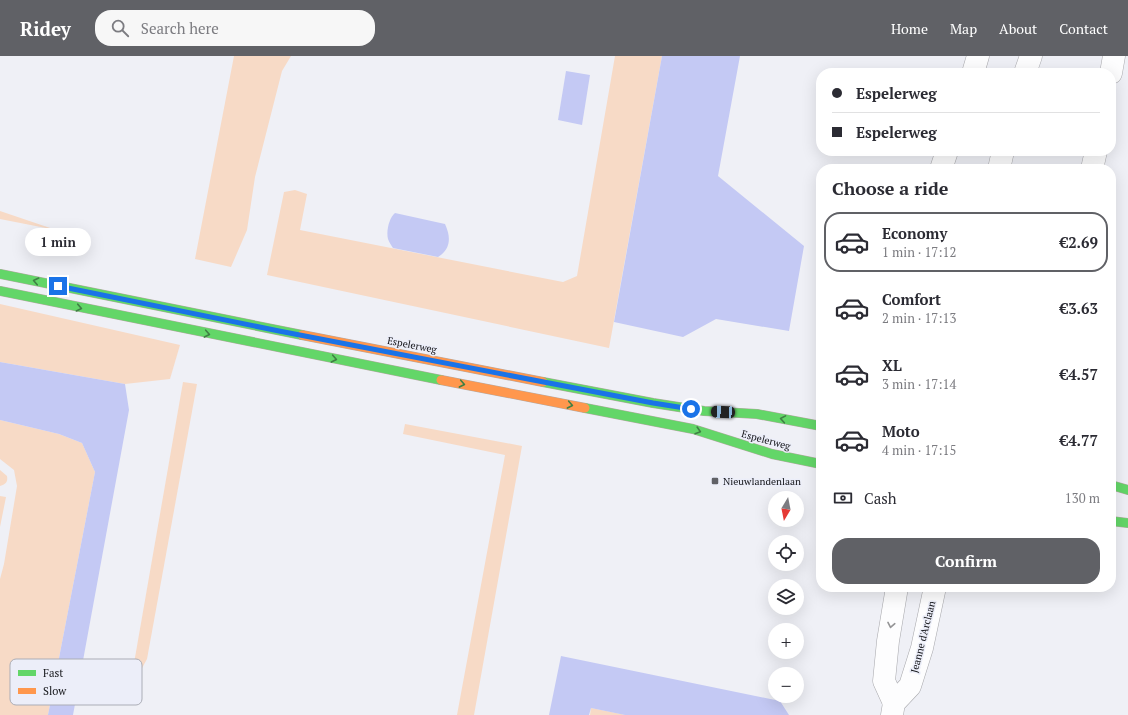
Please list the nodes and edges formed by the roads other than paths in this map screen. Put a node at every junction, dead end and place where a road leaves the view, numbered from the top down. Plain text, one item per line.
1 (978, 56) edge
2 (1032, 56) edge
3 (1114, 56) edge
4 (974, 68) edge
5 (1027, 68) edge
6 (1112, 68) edge
7 (0, 274) edge
8 (0, 291) edge
9 (816, 425) edge
10 (816, 463) edge
11 (1116, 486) edge
12 (1128, 490) edge
13 (1116, 522) edge
14 (1128, 523) edge
15 (896, 592) edge
16 (934, 592) edge
17 (893, 709) edge

1 - 4 street
2 - 5 street
3 - 6 street
9 -> 7 main road, Espelerweg
8 -> 10 main road, Espelerweg
11 - 12 main road
13 - 14 main road
15 -> 17 street, Jeanne d'Arclaan
16 - 17 street, Jeanne d'Arclaan

